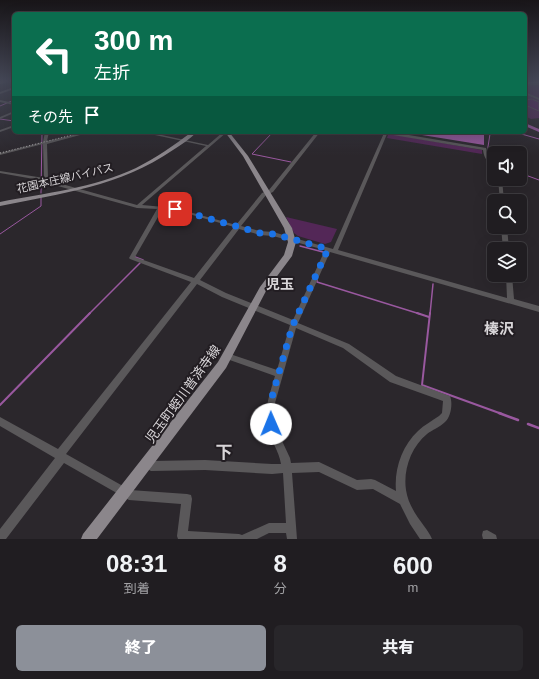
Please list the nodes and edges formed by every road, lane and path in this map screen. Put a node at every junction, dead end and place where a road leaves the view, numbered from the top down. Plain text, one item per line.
1 (12, 113) edge
2 (0, 118) edge
3 (12, 127) edge
4 (0, 131) edge
5 (47, 134) edge
6 (82, 134) edge
7 (155, 134) edge
8 (192, 134) edge
9 (224, 134) edge
10 (228, 134) edge
11 (316, 134) edge
12 (384, 134) edge
13 (397, 134) edge
14 (161, 135) joint
15 (183, 140) junction
16 (46, 143) junction
17 (209, 146) junction
18 (0, 154) edge
19 (487, 158) edge
20 (0, 172) edge
21 (46, 180) junction
22 (73, 188) junction
23 (268, 194) junction
24 (0, 204) edge
25 (137, 206) junction
26 (160, 208) junction
27 (238, 226) junction
28 (292, 239) junction
29 (331, 250) junction
30 (196, 280) junction
31 (510, 282) edge
32 (511, 301) junction
33 (253, 306) junction
34 (539, 309) edge
35 (294, 324) junction
36 (228, 356) junction
37 (278, 374) junction
38 (0, 421) edge
39 (61, 456) junction
40 (146, 464) junction
41 (287, 469) junction
42 (125, 493) junction
43 (403, 500) junction
44 (292, 528) junction
45 (0, 538) edge
46 (88, 539) edge
47 (239, 539) edge
48 (245, 539) edge
49 (292, 539) edge
50 (427, 539) edge

1 - 2 street
3 - 4 street
5 - 16 street
6 - 16 street
7 - 14 street
8 - 15 main road, 花園本庄線バイパス
9 - 17 street
10 - 23 main road
11 - 23 street
12 - 29 street
13 - 19 street
14 - 15 street
15 - 17 street
15 - 22 main road, 花園本庄線バイパス
16 - 18 street
16 - 21 street
17 - 25 street
20 - 21 street
21 - 22 street
22 - 24 main road, 花園本庄線バイパス
22 - 25 street
23 - 27 street
23 - 28 main road
25 - 26 street
26 - 27 street
26 - 30 street
27 - 28 street
27 - 30 street
28 - 29 street
28 - 33 main road, 児玉町蛭川普済寺線
29 - 32 street
29 - 35 street
30 - 33 street
30 - 39 street
31 - 32 street
32 - 34 street
33 - 35 street
33 - 36 main road, 児玉町蛭川普済寺線
35 - 37 street
35 - 43 street
36 - 37 street
36 - 40 main road, 児玉町蛭川普済寺線
37 - 41 street
38 - 39 street
39 - 42 street
39 - 45 street
40 - 41 street
40 - 42 main road, 児玉町蛭川普済寺線
41 - 43 street
41 - 44 street
42 - 46 main road, 児玉町蛭川普済寺線
42 - 47 street
43 - 50 street
44 - 48 street
44 - 49 street

